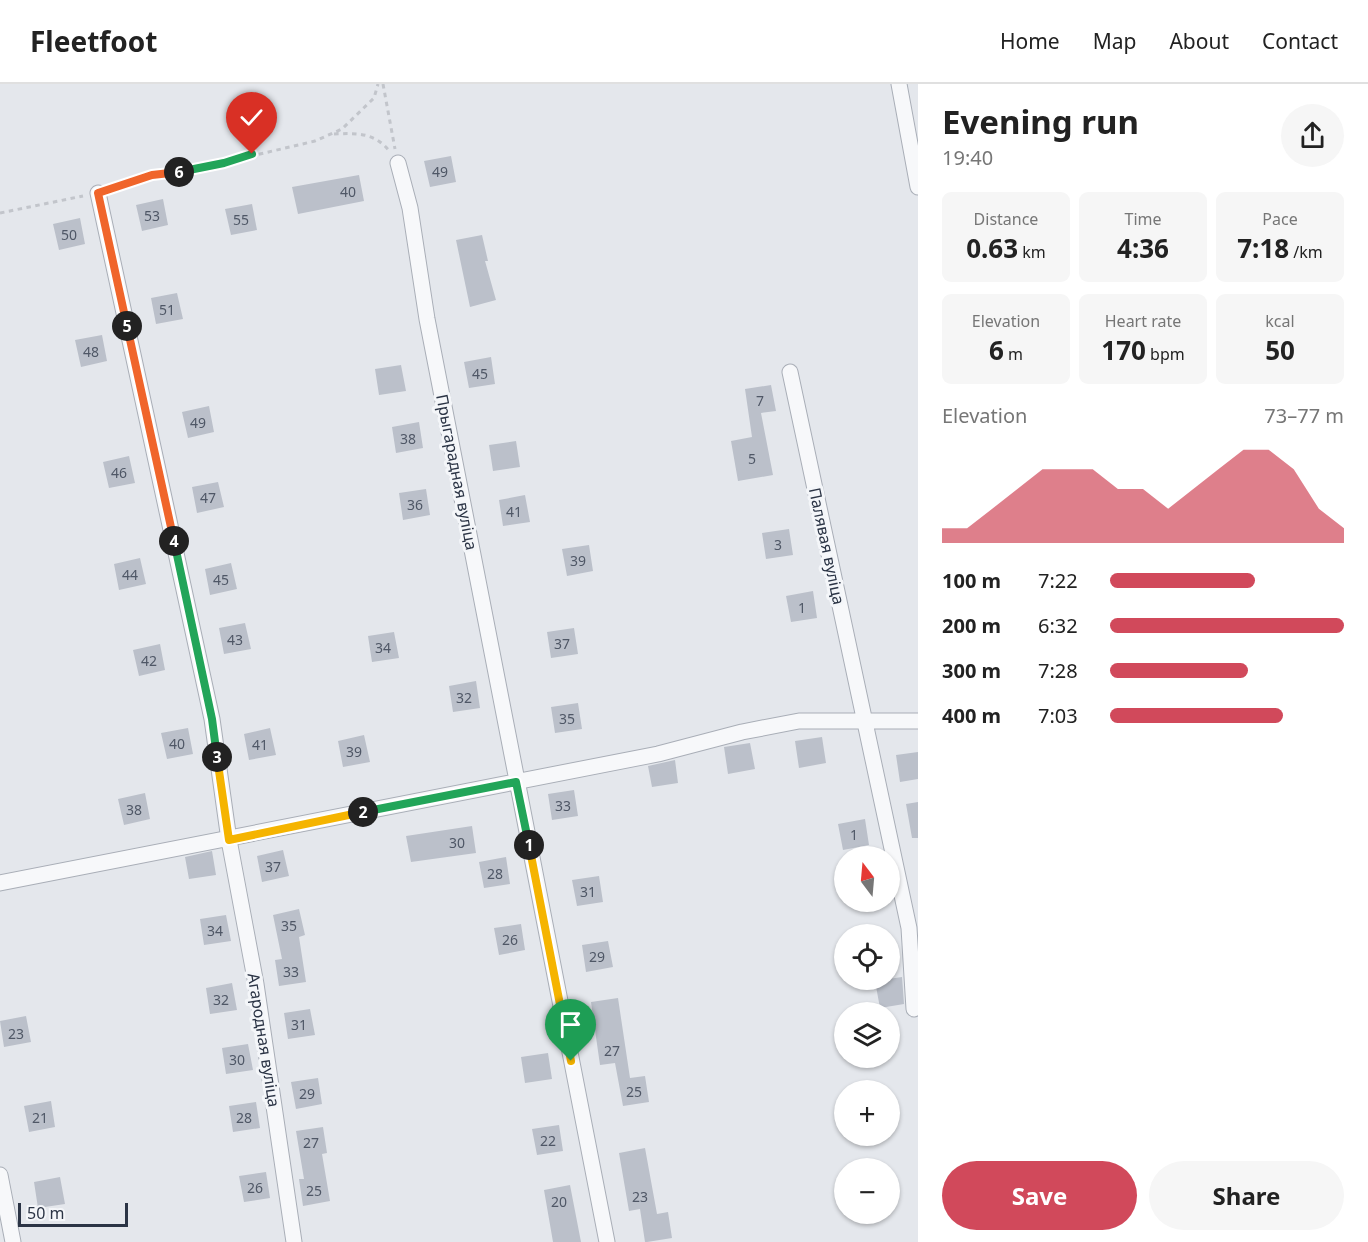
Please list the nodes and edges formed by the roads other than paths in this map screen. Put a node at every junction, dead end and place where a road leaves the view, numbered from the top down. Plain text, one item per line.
1 (899, 84) edge
2 (398, 163) road end
3 (918, 187) edge
4 (98, 193) road end
5 (790, 372) dead end
6 (864, 720) junction
7 (918, 721) edge
8 (516, 782) junction
9 (229, 840) junction
10 (0, 883) edge
11 (914, 1009) dead end
12 (0, 1175) edge
13 (13, 1242) edge
14 (294, 1242) edge
15 (607, 1242) edge

1 - 3 street
2 - 8 street, Прыгарадная вуліца
4 - 9 street, Агародная вуліца
5 - 6 street, Палявая вуліца
6 - 7 street
6 - 8 street
6 - 11 street, Палявая вуліца
8 - 9 street
8 - 15 street, Прыгарадная вуліца
9 - 10 street
9 - 14 street, Агародная вуліца
12 - 13 street

